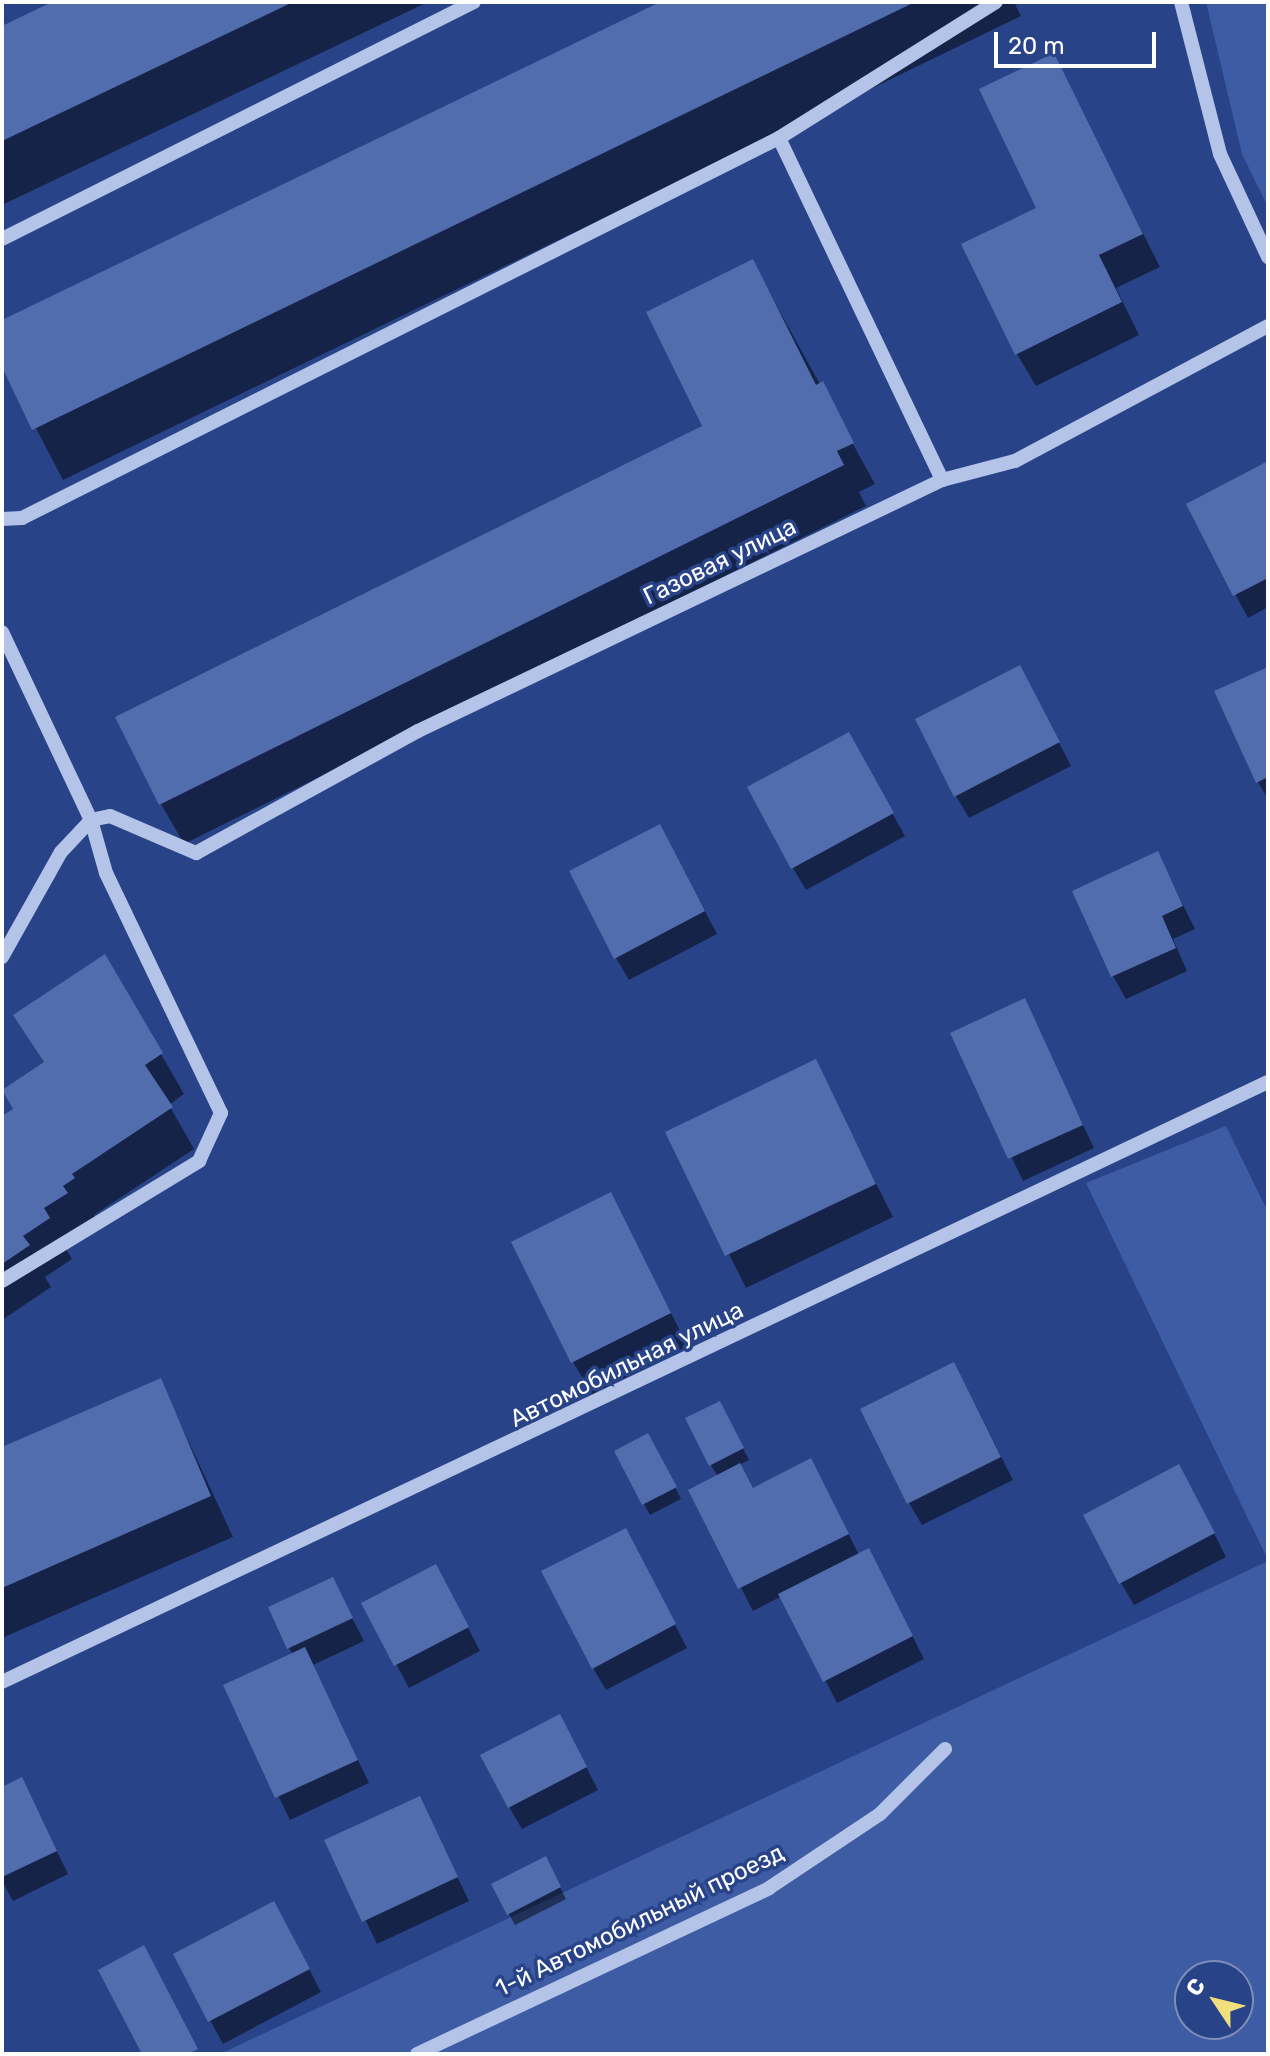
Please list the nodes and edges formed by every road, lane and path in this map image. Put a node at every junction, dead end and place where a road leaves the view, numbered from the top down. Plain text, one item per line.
1 (474, 2) edge
2 (996, 2) edge
3 (1181, 2) edge
4 (779, 138) junction
5 (2, 239) edge
6 (1268, 257) edge
7 (1268, 326) edge
8 (942, 480) junction
9 (2, 519) edge
10 (2, 632) edge
11 (91, 820) junction
12 (2, 957) edge
13 (1268, 1082) edge
14 (2, 1281) edge
15 (2, 1682) edge
16 (945, 1749) dead end
17 (417, 2054) edge

1 - 5 street
2 - 4 street
3 - 6 street
4 - 8 street
4 - 9 street
7 - 8 street, Газовая улица
8 - 11 street, Газовая улица
10 - 11 street
11 - 12 street
11 - 14 street
13 - 15 street, Автомобильная улица
16 - 17 street, 1-й Автомобильный проезд

